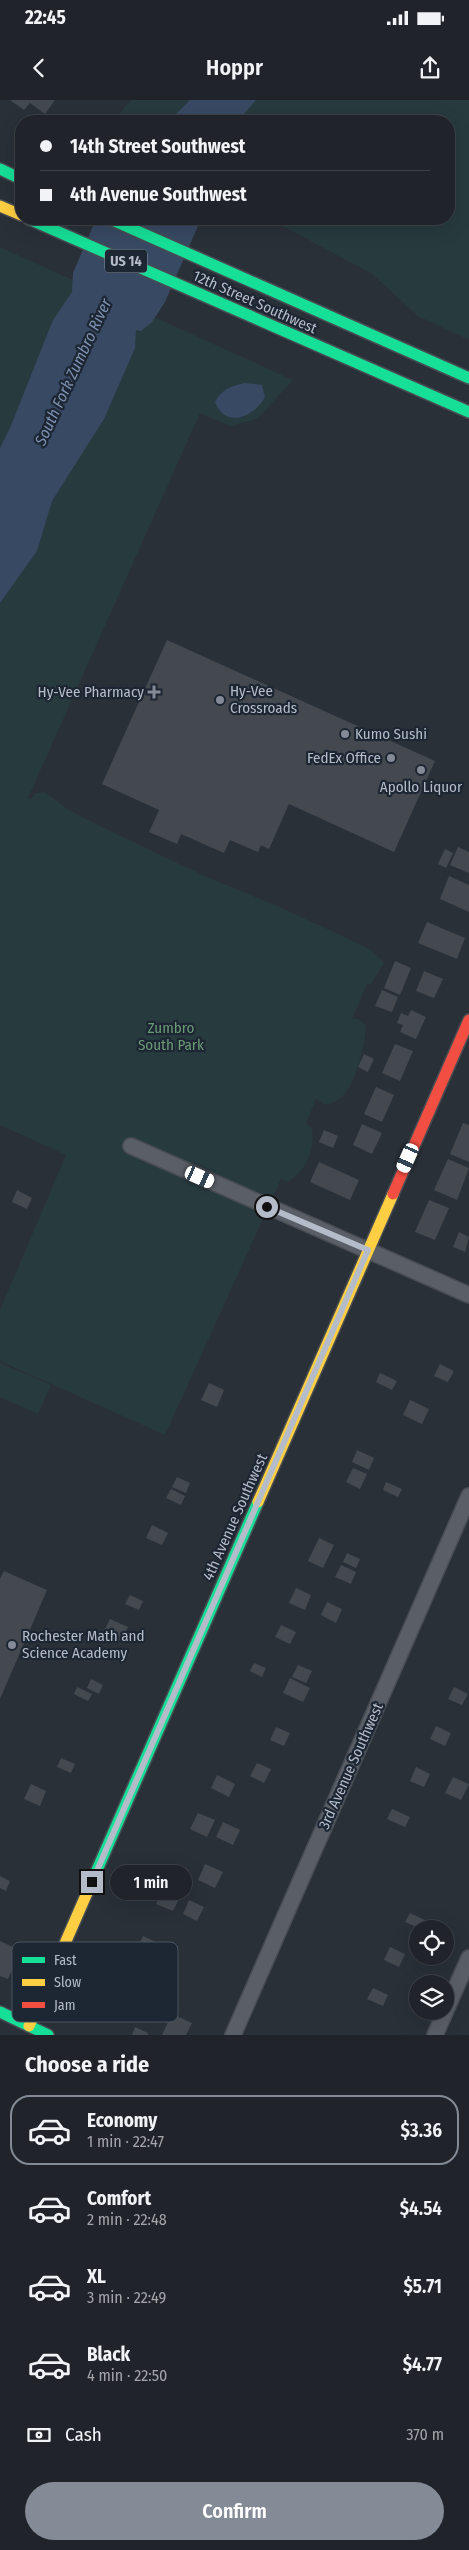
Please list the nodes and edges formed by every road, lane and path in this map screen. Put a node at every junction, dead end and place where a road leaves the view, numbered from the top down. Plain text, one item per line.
1 (0, 169) edge
2 (15, 176) edge
3 (0, 206) edge
4 (15, 212) edge
5 (44, 225) edge
6 (124, 225) edge
7 (469, 378) edge
8 (469, 412) edge
9 (469, 1020) edge
10 (131, 1146) dead end
11 (368, 1250) junction
12 (469, 1295) edge
13 (469, 1496) edge
14 (66, 1942) edge
15 (469, 1958) edge
16 (0, 2012) edge
17 (12, 2018) edge
18 (21, 2022) edge
19 (31, 2022) edge
20 (29, 2026) junction
21 (48, 2035) edge
22 (233, 2035) edge
23 (435, 2035) edge

1 - 2 street
3 - 4 street
5 - 8 street, 12th Street Southwest / US 14
6 - 7 street, 12th Street Southwest / US 14
9 - 11 street, 4th Avenue Southwest
10 - 11 street
11 - 12 street
11 - 14 street, 4th Avenue Southwest
13 - 22 street, 3rd Avenue Southwest
15 - 23 street
16 - 17 street
18 - 20 street
19 - 20 street, 4th Avenue Southwest
20 - 21 street

